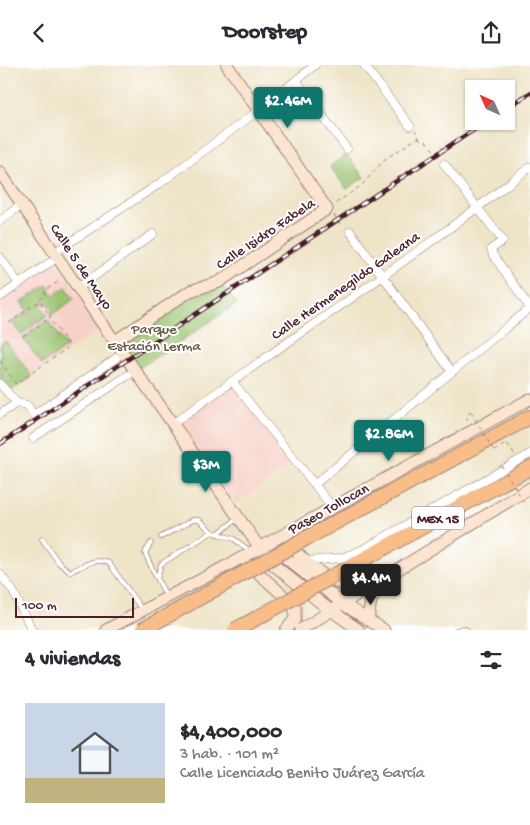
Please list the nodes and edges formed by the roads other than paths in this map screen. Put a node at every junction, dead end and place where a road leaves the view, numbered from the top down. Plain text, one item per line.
1 (227, 65) edge
2 (315, 65) edge
3 (364, 65) edge
4 (296, 80) junction
5 (259, 110) junction
6 (410, 126) road end
7 (348, 149) dead end
8 (444, 164) road end
9 (530, 167) edge
10 (0, 172) edge
11 (22, 204) junction
12 (478, 209) junction
13 (0, 221) edge
14 (350, 231) road end
15 (153, 234) dead end
16 (56, 255) junction
17 (0, 257) edge
18 (382, 277) junction
19 (19, 284) junction
20 (78, 288) junction
21 (0, 297) edge
22 (530, 308) edge
23 (115, 341) junction
24 (116, 358) dead end
25 (136, 371) junction
26 (452, 372) junction
27 (232, 381) junction
28 (0, 385) edge
29 (530, 399) edge
30 (17, 403) junction
31 (0, 414) edge
32 (530, 417) edge
33 (174, 423) junction
34 (33, 438) dead end
35 (530, 454) edge
36 (530, 468) edge
37 (315, 484) junction
38 (530, 488) edge
39 (332, 508) junction
40 (239, 518) junction
41 (293, 529) junction
42 (215, 533) junction
43 (161, 537) dead end
44 (42, 539) dead end
45 (150, 543) dead end
46 (256, 550) junction
47 (307, 561) junction
48 (230, 564) junction
49 (0, 574) edge
50 (385, 577) junction
51 (157, 578) junction
52 (167, 598) junction
53 (343, 604) junction
54 (143, 611) junction
55 (333, 611) junction
56 (368, 620) junction
57 (32, 630) edge
58 (106, 630) edge
59 (142, 630) edge
60 (235, 630) edge
61 (286, 630) edge
62 (300, 630) edge
63 (360, 630) edge
64 (384, 630) edge
65 (456, 630) edge
66 (467, 630) edge

1 - 5 main road
2 - 4 street
3 - 6 street
4 - 5 street
4 - 7 street
5 - 16 street
5 - 23 main road, Calle Isidro Fabela
8 - 12 street
9 - 12 street, Calle Hermenegildo Galeana
10 - 11 main road, Calle 5 de Mayo
11 - 13 street
11 - 16 main road, Calle 5 de Mayo
12 - 18 street, Calle Hermenegildo Galeana
12 - 22 street
14 - 18 street
15 - 20 street
16 - 19 street
16 - 20 main road, Calle 5 de Mayo
17 - 19 street
18 - 26 street
18 - 27 street, Calle Hermenegildo Galeana
19 - 21 street
20 - 23 main road, Calle 5 de Mayo
22 - 26 street
23 - 25 main road, Calle 5 de Mayo
24 - 30 street
25 - 33 main road, Calle 5 de Mayo
25 - 34 street
26 - 37 street
27 - 33 street, Calle Hermenegildo Galeana
27 - 37 street
28 - 30 street
29 - 39 main road
30 - 31 street
32 - 59 highway, Paseo Tollocan / MEX 15, bridge
33 - 40 main road, Calle 5 de Mayo
35 - 47 street
36 - 60 highway, MEX 15, bridge
37 - 39 street
38 - 50 main road
39 - 41 main road
40 - 42 lane
40 - 46 main road, Calle 5 de Mayo
41 - 46 main road
41 - 47 main road
42 - 43 lane
42 - 46 lane
42 - 51 lane
44 - 54 lane
45 - 51 lane
46 - 48 main road
46 - 53 main road
46 - 55 main road, Calle 5 de Mayo
47 - 50 main road
48 - 52 main road
48 - 61 main road
49 - 57 street
50 - 53 main road
50 - 56 main road
51 - 52 lane
52 - 54 main road
53 - 55 main road
53 - 56 main road
54 - 58 main road
55 - 62 main road
55 - 63 main road, Calle 5 de Mayo
56 - 64 main road
65 - 66 lane

